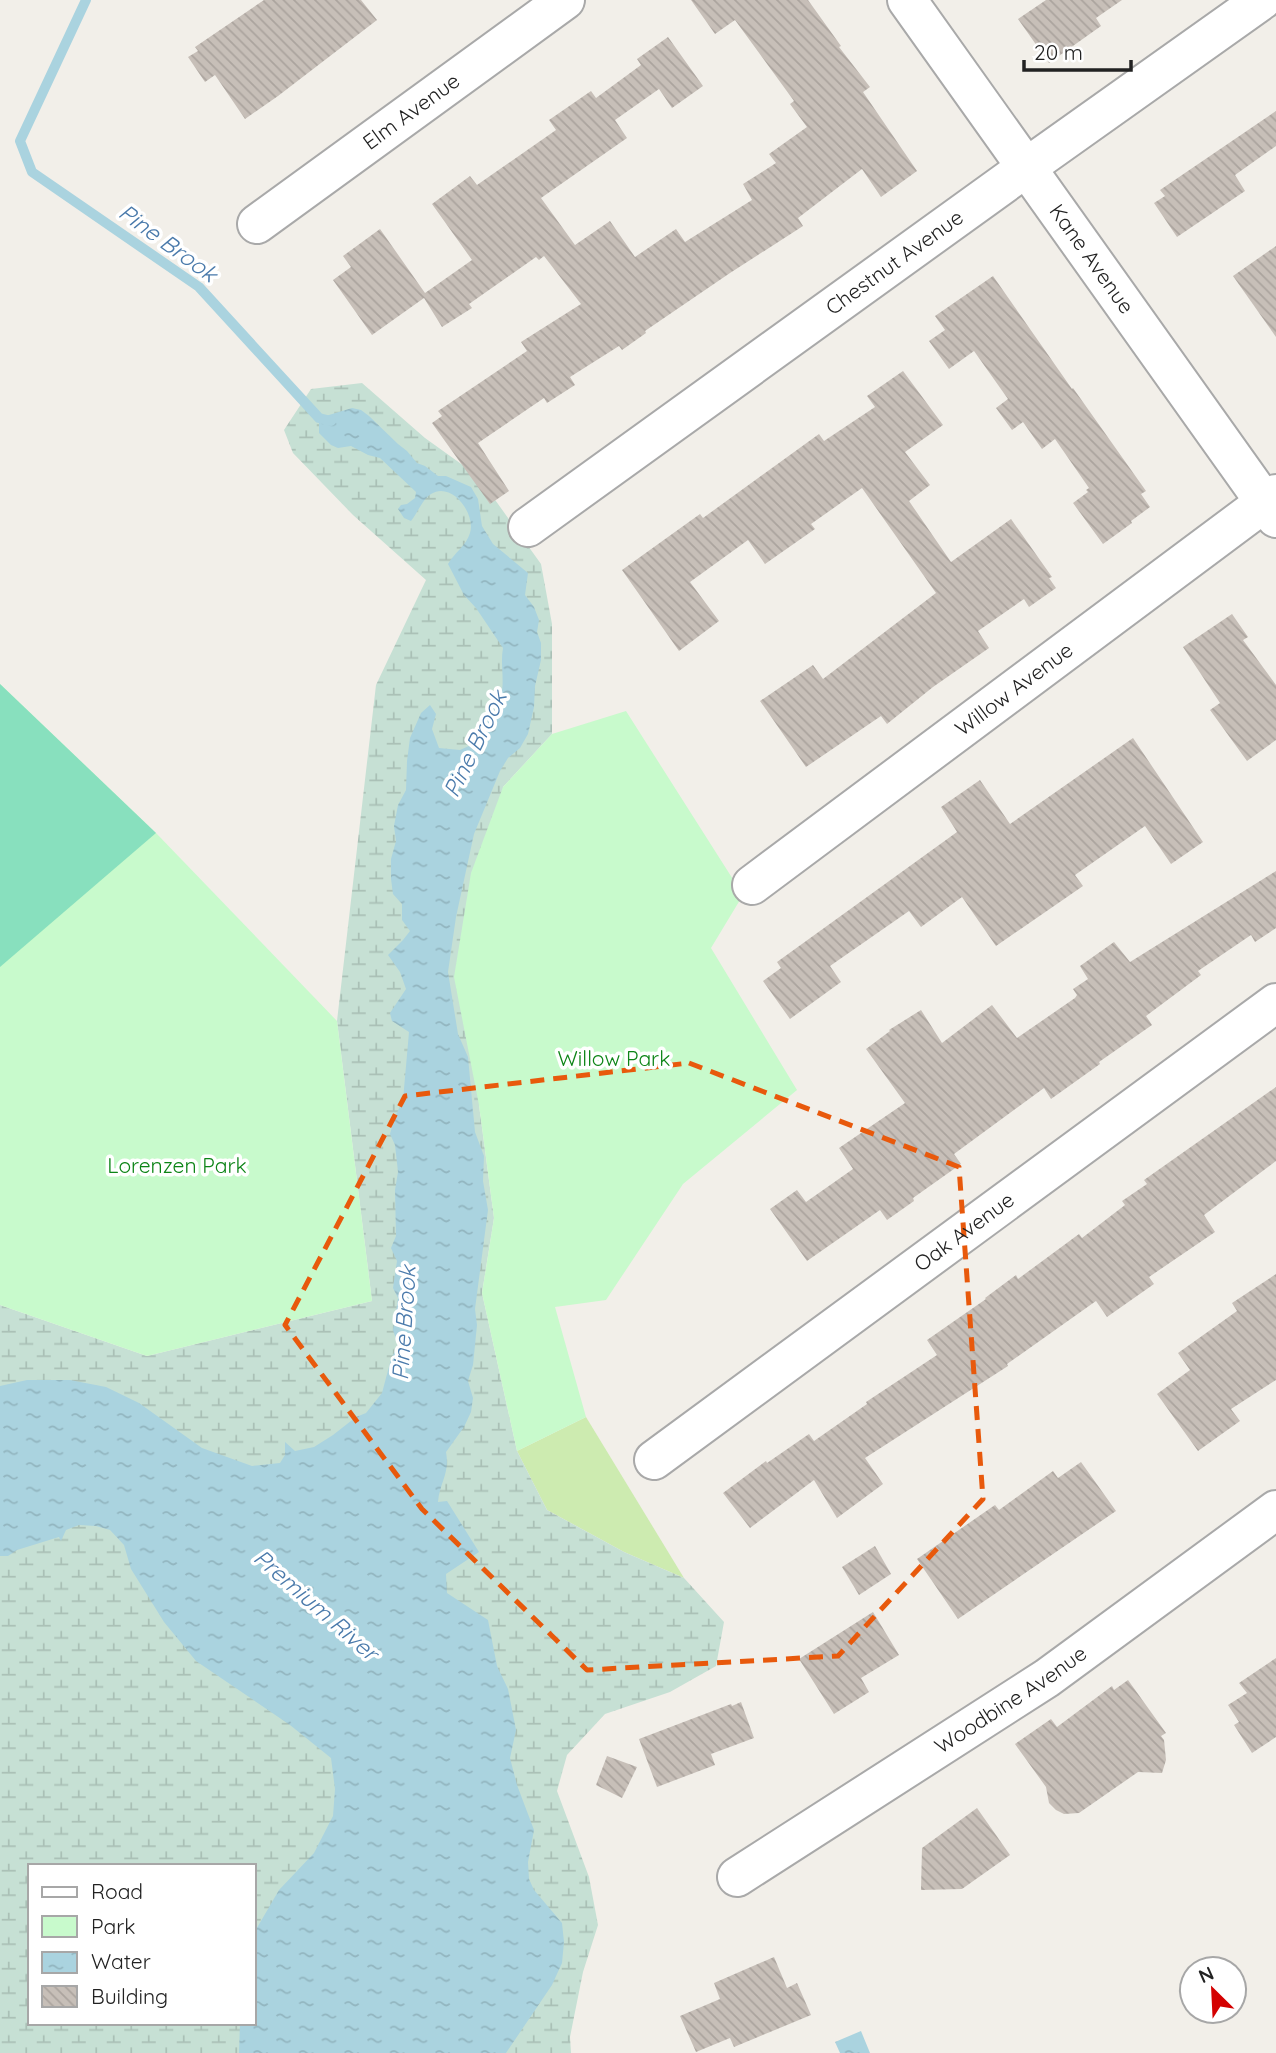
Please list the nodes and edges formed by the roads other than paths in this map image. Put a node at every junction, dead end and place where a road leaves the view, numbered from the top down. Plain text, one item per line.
1 (565, 0) edge
2 (908, 0) edge
3 (1262, 0) edge
4 (1027, 167) junction
5 (257, 224) dead end
6 (1272, 504) edge
7 (528, 527) dead end
8 (752, 885) dead end
9 (1276, 1003) edge
10 (654, 1460) dead end
11 (1276, 1510) edge
12 (737, 1877) dead end

1 - 5 street, Elm Avenue
2 - 4 street, Kane Avenue
3 - 4 street, Chestnut Avenue
4 - 6 street, Kane Avenue
4 - 7 street, Chestnut Avenue
6 - 8 street, Willow Avenue
9 - 10 street, Oak Avenue
11 - 12 street, Woodbine Avenue

